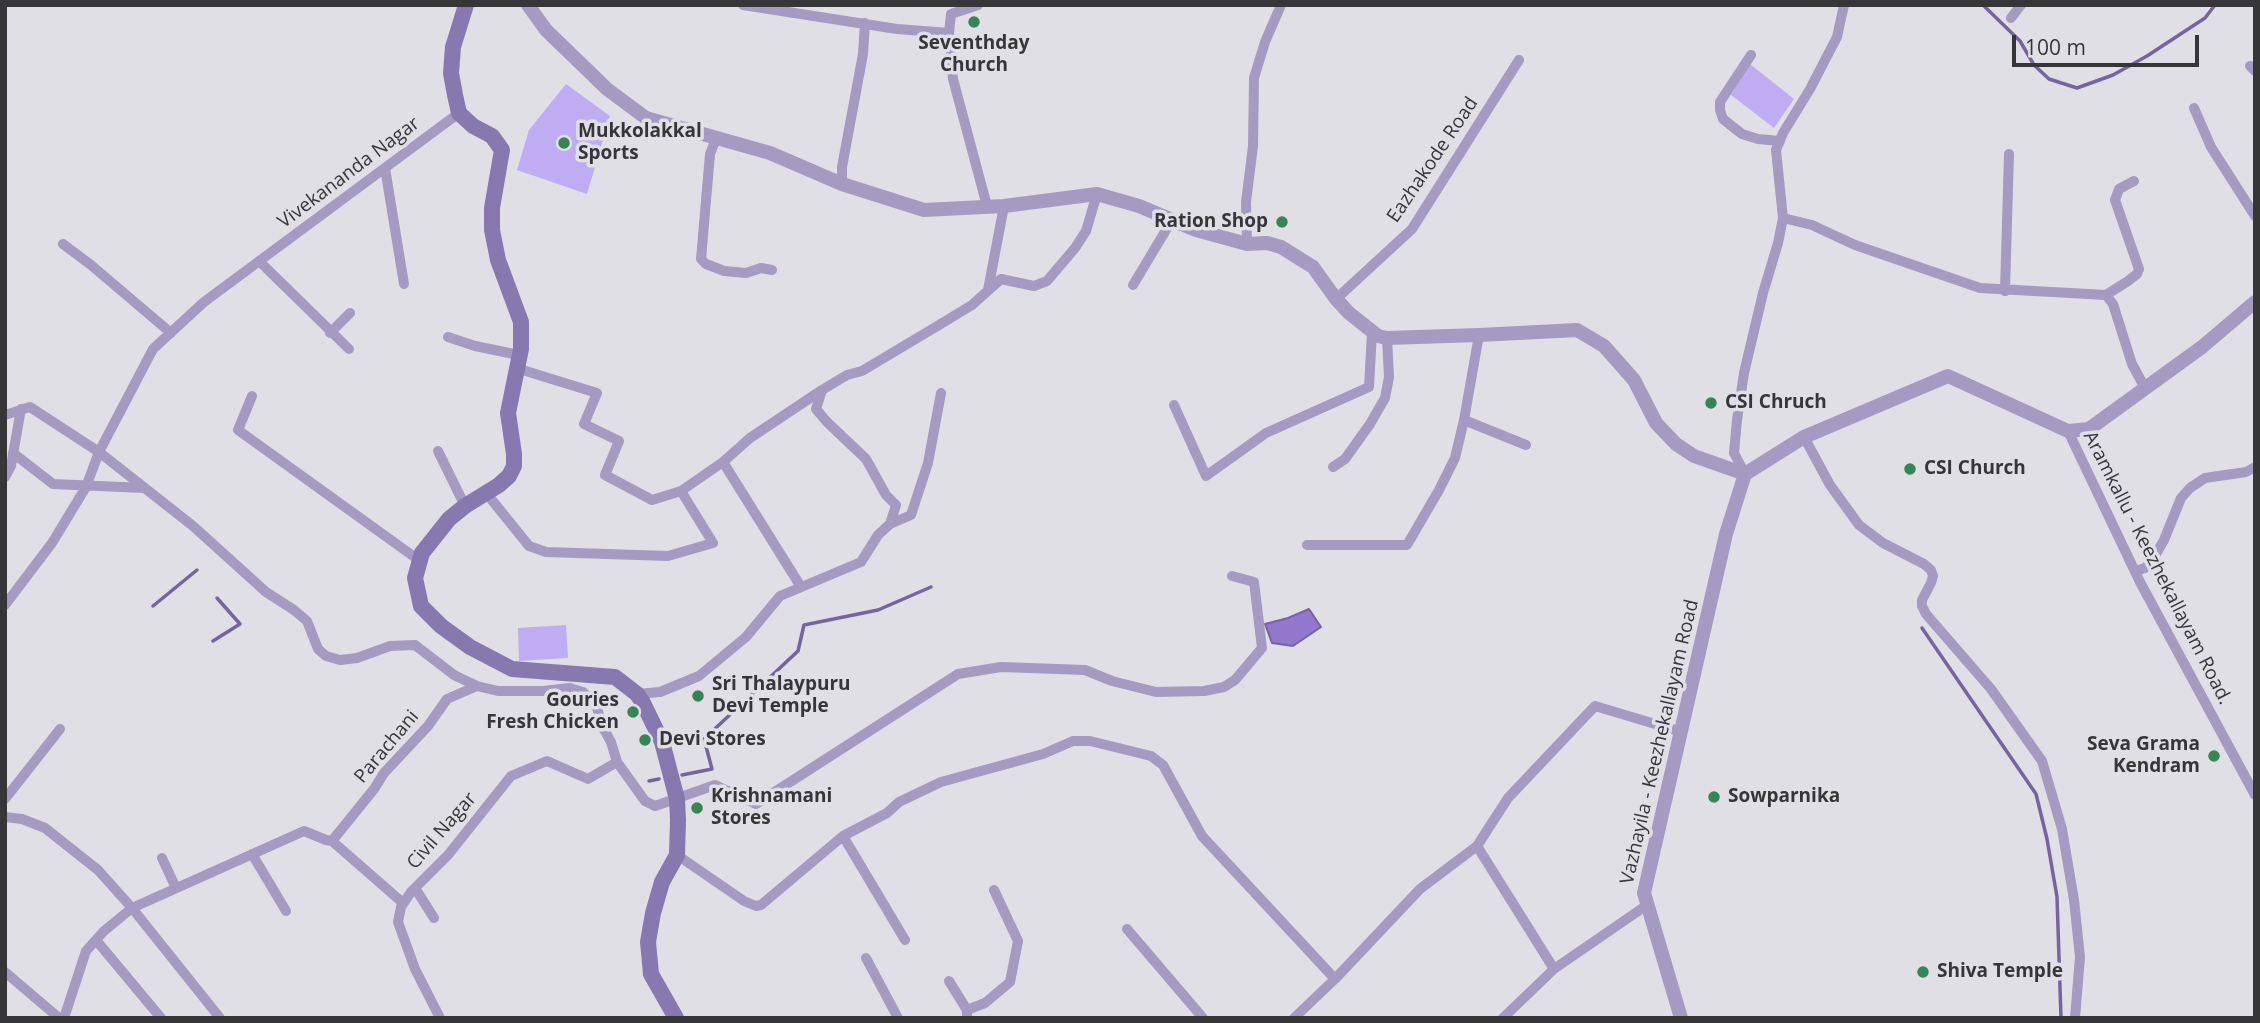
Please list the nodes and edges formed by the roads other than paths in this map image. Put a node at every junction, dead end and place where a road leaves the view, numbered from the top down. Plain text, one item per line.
1 (466, 5) edge
2 (528, 5) edge
3 (743, 5) edge
4 (978, 5) edge
5 (1281, 5) edge
6 (2021, 5) edge
7 (1841, 7) edge
8 (801, 10) edge
9 (951, 10) edge
10 (2011, 18) dead end
11 (865, 23) junction
12 (949, 33) junction
13 (1751, 54) dead end
14 (1519, 61) dead end
15 (2194, 108) dead end
16 (459, 113) junction
17 (716, 139) junction
18 (1780, 141) junction
19 (2008, 154) dead end
20 (385, 168) junction
21 (2134, 181) dead end
22 (842, 184) junction
23 (1097, 194) junction
24 (986, 206) junction
25 (1004, 206) junction
26 (2255, 216) edge
27 (1783, 218) junction
28 (1172, 220) junction
29 (63, 244) dead end
30 (1247, 244) junction
31 (260, 262) junction
32 (772, 270) dead end
33 (404, 284) dead end
34 (1133, 285) dead end
35 (988, 290) junction
36 (2005, 291) junction
37 (2106, 295) junction
38 (1336, 299) junction
39 (2255, 302) edge
40 (350, 313) dead end
41 (1371, 332) junction
42 (171, 333) junction
43 (330, 333) junction
44 (1479, 335) junction
45 (448, 337) dead end
46 (1387, 338) junction
47 (349, 349) dead end
48 (518, 362) junction
49 (2145, 388) junction
50 (822, 390) junction
51 (941, 393) dead end
52 (252, 396) dead end
53 (1174, 405) dead end
54 (22, 409) junction
55 (5, 415) edge
56 (1464, 420) junction
57 (2068, 431) junction
58 (1804, 437) junction
59 (1526, 445) dead end
60 (438, 451) dead end
61 (99, 452) junction
62 (13, 453) junction
63 (723, 462) junction
64 (1333, 467) dead end
65 (2255, 467) edge
66 (1745, 474) junction
67 (5, 477) edge
68 (86, 487) junction
69 (145, 488) junction
70 (681, 491) junction
71 (487, 494) junction
72 (465, 506) junction
73 (890, 524) junction
74 (1307, 545) dead end
75 (420, 561) junction
76 (2135, 571) junction
77 (1232, 576) dead end
78 (801, 587) junction
79 (5, 605) edge
80 (477, 686) junction
81 (637, 694) junction
82 (60, 729) dead end
83 (1682, 732) junction
84 (617, 762) junction
85 (2255, 795) edge
86 (5, 799) edge
87 (677, 799) junction
88 (5, 817) edge
89 (843, 836) junction
90 (332, 841) junction
91 (1477, 846) junction
92 (252, 854) junction
93 (677, 855) junction
94 (162, 858) dead end
95 (176, 888) junction
96 (415, 888) junction
97 (994, 890) dead end
98 (404, 903) junction
99 (1647, 905) junction
100 (132, 908) junction
101 (286, 911) dead end
102 (434, 918) dead end
103 (1127, 929) dead end
104 (96, 940) junction
105 (905, 940) dead end
106 (866, 958) dead end
107 (1554, 969) junction
108 (5, 972) edge
109 (1335, 979) junction
110 (949, 981) dead end
111 (967, 1014) edge
112 (59, 1018) edge
113 (64, 1018) edge
114 (161, 1018) edge
115 (220, 1018) edge
116 (440, 1018) edge
117 (676, 1018) edge
118 (898, 1018) edge
119 (1203, 1018) edge
120 (1294, 1018) edge
121 (1503, 1018) edge
122 (1681, 1018) edge
123 (2076, 1018) edge

1 - 16 main road
2 - 17 street
3 - 8 street
4 - 9 street
5 - 30 street
6 - 10 street
7 - 18 street
8 - 11 street
9 - 12 street
11 - 12 street
11 - 22 street
12 - 24 street
13 - 18 street
14 - 38 street, Eazhakode Road
15 - 26 street
16 - 20 street, Vivekananda Nagar
16 - 48 main road
17 - 22 street
17 - 32 street
18 - 27 street
19 - 36 street
20 - 31 street, Vivekananda Nagar
20 - 33 street
21 - 37 street
22 - 24 street
23 - 25 street
23 - 28 street
23 - 35 street
24 - 25 street
25 - 35 street
27 - 36 street
27 - 66 street
28 - 30 street
28 - 34 street
29 - 42 street
30 - 38 street
31 - 42 street, Vivekananda Nagar
31 - 43 street
35 - 50 street
36 - 37 street
37 - 49 street
38 - 41 street
39 - 49 street
40 - 43 street
41 - 46 street
41 - 53 street
42 - 61 street, Vivekananda Nagar
43 - 47 street
44 - 46 street
44 - 56 street
44 - 66 street
45 - 48 street
46 - 64 street
48 - 70 street
48 - 71 main road
49 - 57 street
50 - 63 street
50 - 73 street
51 - 73 street
52 - 75 street
54 - 55 street
54 - 61 street
54 - 62 street
56 - 59 street
56 - 74 street
57 - 58 street
57 - 76 street, Aramkallu - Keezhekallayam Road.
58 - 66 street
58 - 123 street
60 - 72 street
61 - 68 street, Vivekananda Nagar
61 - 69 street
62 - 67 street
62 - 68 street
63 - 70 street
63 - 78 street
65 - 76 street
66 - 83 street, Vazhayila - Keezhekallayam Road
68 - 69 street
68 - 79 street, Vivekananda Nagar
69 - 80 street
70 - 71 street
71 - 72 main road
72 - 75 main road
73 - 78 street
75 - 81 main road
76 - 85 street, Aramkallu - Keezhekallayam Road.
77 - 87 street
78 - 81 street
80 - 84 street
80 - 90 street, Parachani
81 - 87 main road
82 - 86 street
83 - 91 street
83 - 99 street, Vazhayila - Keezhekallayam Road
84 - 87 street
84 - 96 street, Civil Nagar
87 - 93 main road
88 - 100 street
89 - 93 street
89 - 105 street
89 - 109 street
90 - 92 street
90 - 98 street
91 - 107 street
91 - 109 street
92 - 95 street
92 - 101 street
93 - 117 main road
94 - 95 street
95 - 100 street
96 - 98 street, Civil Nagar
96 - 102 street
97 - 111 street
98 - 116 street
99 - 107 street
99 - 122 street, Vazhayila - Keezhekallayam Road
100 - 104 street
100 - 115 street
103 - 119 street
104 - 113 street
104 - 114 street
106 - 118 street
107 - 121 street
108 - 112 street
109 - 120 street
110 - 111 street

